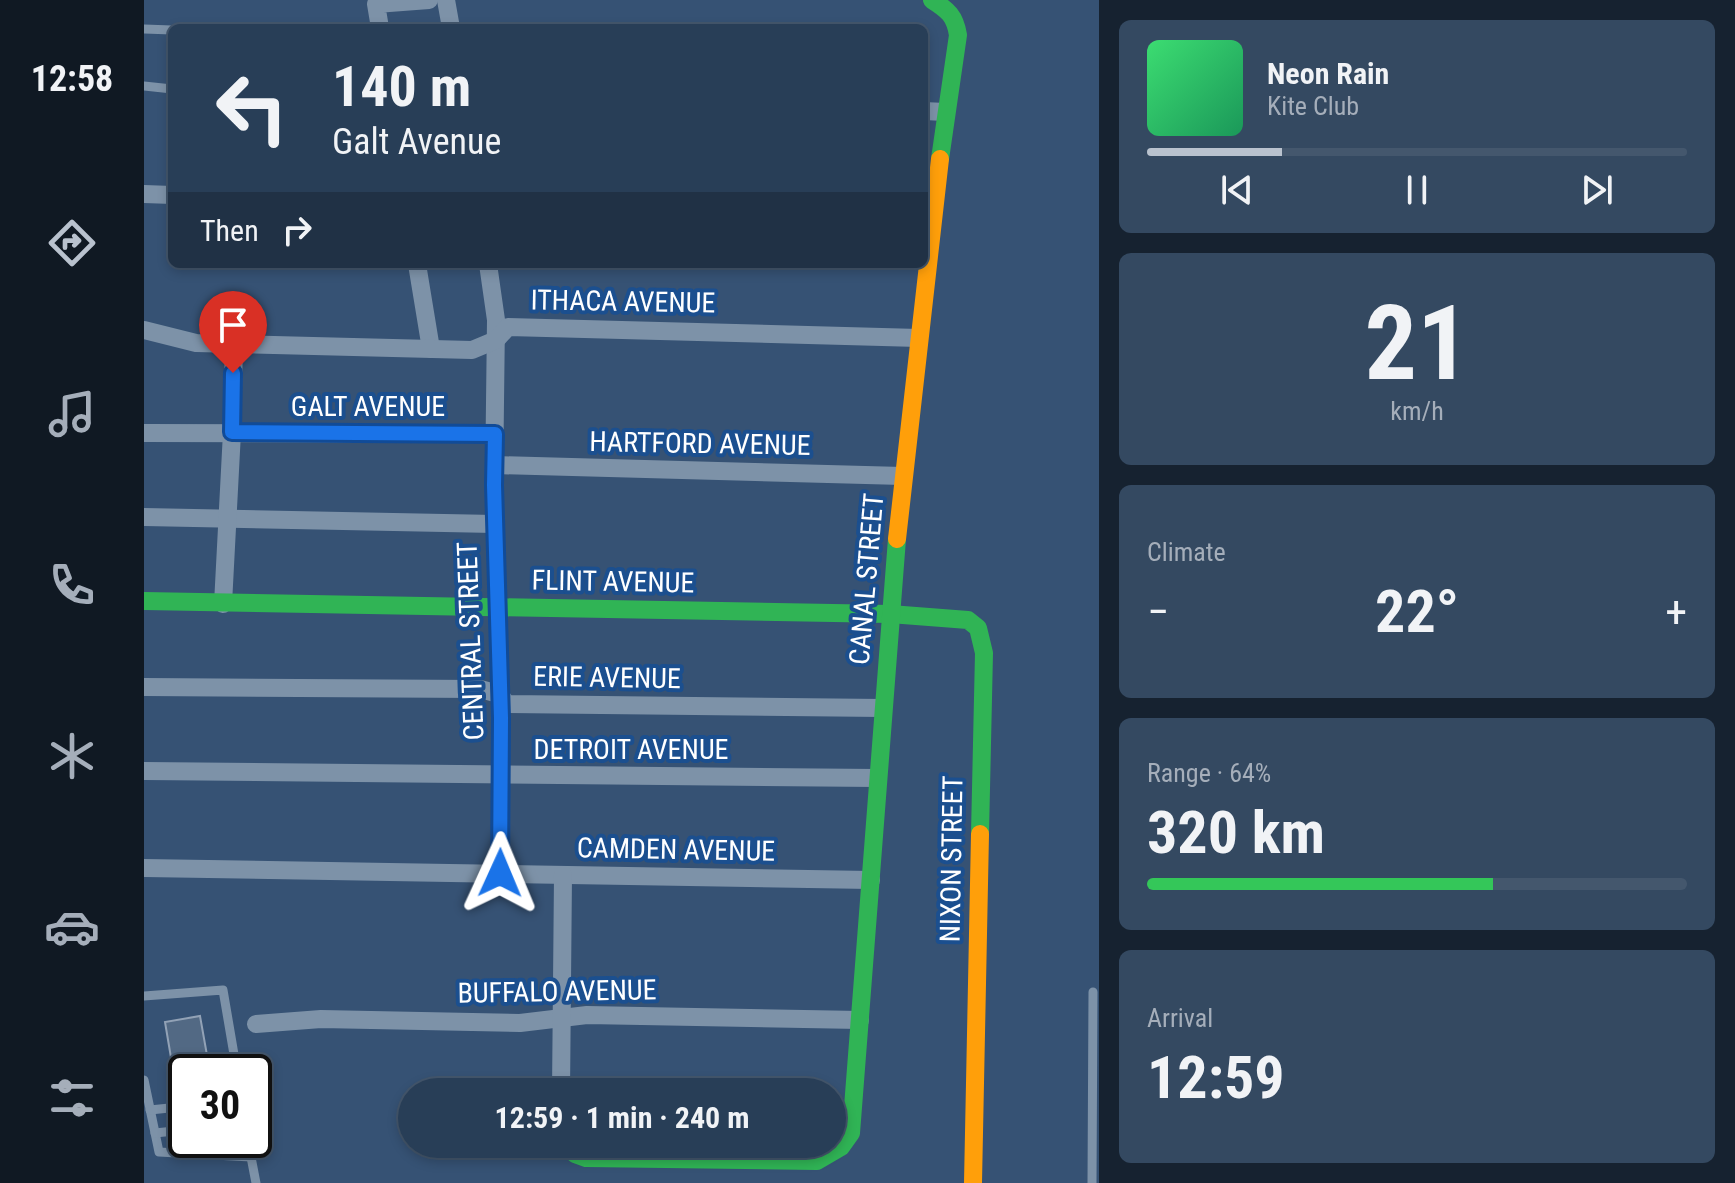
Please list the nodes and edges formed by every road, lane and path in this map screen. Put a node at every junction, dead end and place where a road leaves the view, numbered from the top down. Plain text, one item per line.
1 (429, 0) edge
2 (446, 0) edge
3 (932, 0) edge
4 (379, 24) edge
5 (450, 24) edge
6 (144, 29) edge
7 (168, 30) edge
8 (144, 86) edge
9 (168, 89) edge
10 (928, 111) edge
11 (945, 112) junction
12 (144, 194) edge
13 (168, 195) edge
14 (928, 225) edge
15 (418, 268) edge
16 (489, 268) edge
17 (925, 268) edge
18 (144, 330) edge
19 (919, 338) junction
20 (496, 340) junction
21 (234, 343) junction
22 (431, 349) junction
23 (232, 432) junction
24 (144, 433) edge
25 (495, 434) junction
26 (495, 465) junction
27 (903, 476) junction
28 (144, 517) edge
29 (227, 519) junction
30 (495, 524) junction
31 (144, 601) edge
32 (223, 604) junction
33 (499, 607) junction
34 (890, 614) junction
35 (144, 687) edge
36 (499, 694) junction
37 (883, 708) junction
38 (144, 771) edge
39 (502, 776) junction
40 (877, 778) junction
41 (144, 868) edge
42 (500, 873) junction
43 (563, 875) junction
44 (871, 880) junction
45 (1093, 992) dead end
46 (144, 996) edge
47 (562, 1017) junction
48 (860, 1020) junction
49 (256, 1024) dead end
50 (234, 1054) edge
51 (561, 1078) edge
52 (144, 1080) edge
53 (168, 1108) edge
54 (150, 1110) junction
55 (168, 1132) edge
56 (155, 1133) junction
57 (846, 1139) edge
58 (168, 1152) edge
59 (251, 1158) edge
60 (586, 1158) edge
61 (822, 1158) edge
62 (256, 1183) edge
63 (973, 1183) edge
64 (1092, 1183) edge

1 - 4 street
2 - 5 street
3 - 11 street, CANAL STREET
6 - 7 lane
8 - 9 lane
10 - 11 street
11 - 14 street, CANAL STREET
12 - 13 street
15 - 22 street
16 - 20 street, CENTRAL STREET
17 - 19 street, CANAL STREET
18 - 21 street, ITHACA AVENUE
19 - 20 street, ITHACA AVENUE
19 - 27 street, CANAL STREET
20 - 22 street, ITHACA AVENUE
20 - 25 street, CENTRAL STREET
21 - 22 street, ITHACA AVENUE
21 - 23 street
23 - 24 street, GALT AVENUE
23 - 25 street, GALT AVENUE
23 - 29 street
25 - 26 street, CENTRAL STREET
26 - 27 street, HARTFORD AVENUE
26 - 30 street, CENTRAL STREET
27 - 34 street, CANAL STREET
28 - 29 street
29 - 30 street
29 - 32 street
30 - 33 street, CENTRAL STREET
31 - 32 street, FLINT AVENUE
32 - 33 street, FLINT AVENUE
33 - 34 street, FLINT AVENUE
33 - 36 street, CENTRAL STREET
34 - 37 street, CANAL STREET
34 - 63 street, NIXON STREET
35 - 36 street, ERIE AVENUE
36 - 37 street, ERIE AVENUE
36 - 39 street, CENTRAL STREET
37 - 40 street, CANAL STREET
38 - 39 street, DETROIT AVENUE
39 - 40 street, DETROIT AVENUE
39 - 42 street, CENTRAL STREET
40 - 44 street, CANAL STREET
41 - 42 street, CAMDEN AVENUE
42 - 43 street, CAMDEN AVENUE
43 - 44 street, CAMDEN AVENUE
43 - 47 street
44 - 48 street, CANAL STREET
45 - 64 lane
46 - 50 lane
47 - 48 street, BUFFALO AVENUE
47 - 49 street, BUFFALO AVENUE
47 - 51 street
48 - 57 street, CANAL STREET
52 - 54 lane
53 - 54 lane
54 - 56 lane
55 - 56 lane
56 - 58 lane
59 - 62 lane
60 - 61 street, CANAL STREET

